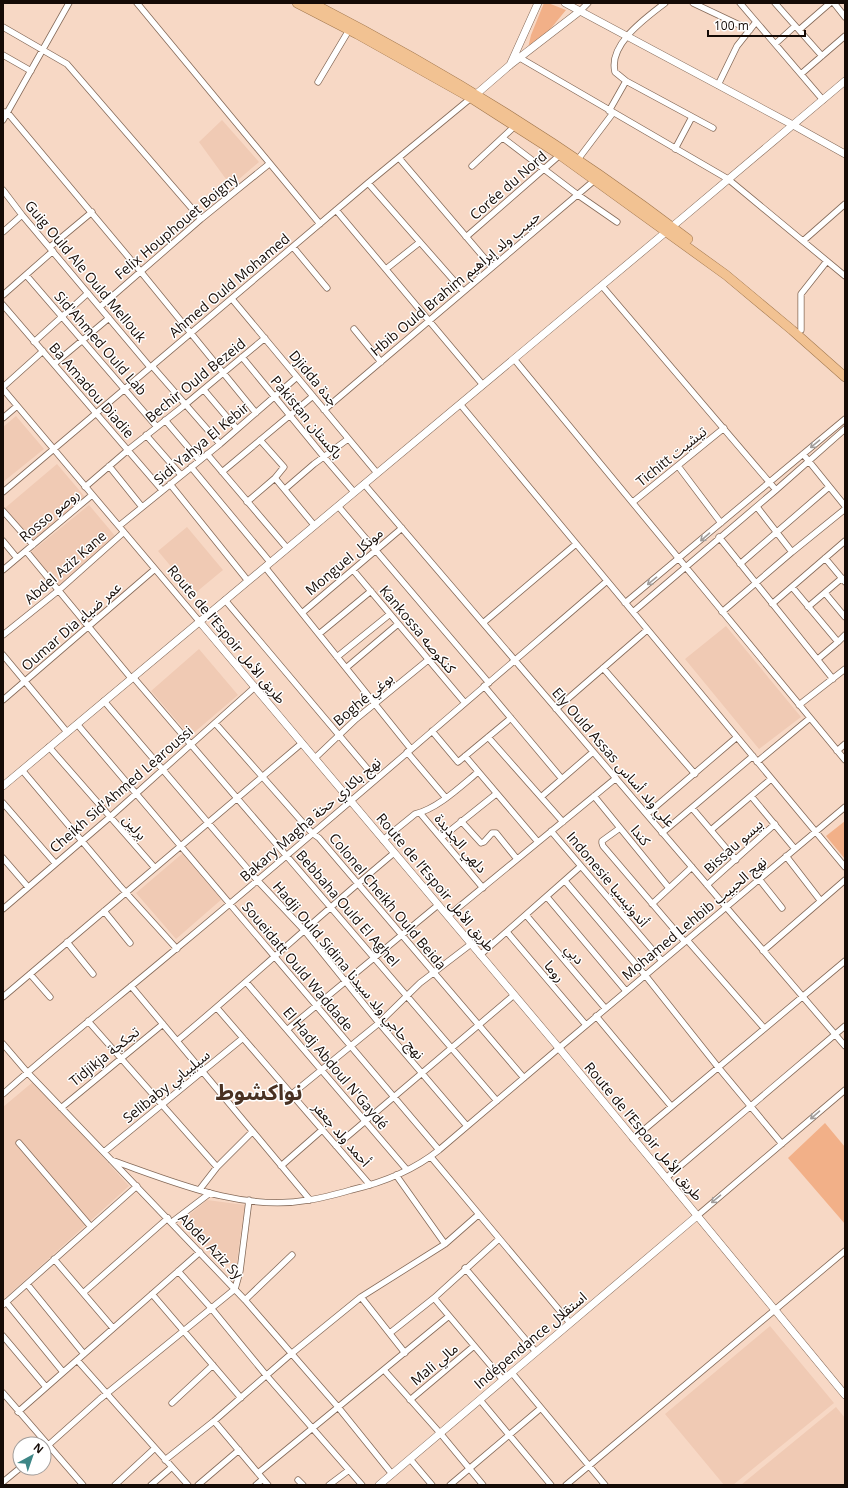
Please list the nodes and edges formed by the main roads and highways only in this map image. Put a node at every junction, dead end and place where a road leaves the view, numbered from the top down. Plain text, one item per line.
1 (298, 3) edge
2 (312, 3) edge
3 (474, 96) junction
4 (670, 229) junction
5 (845, 370) edge
6 (845, 377) edge

1 - 3 highway
2 - 3 highway
3 - 4 highway
4 - 5 highway
4 - 6 highway

